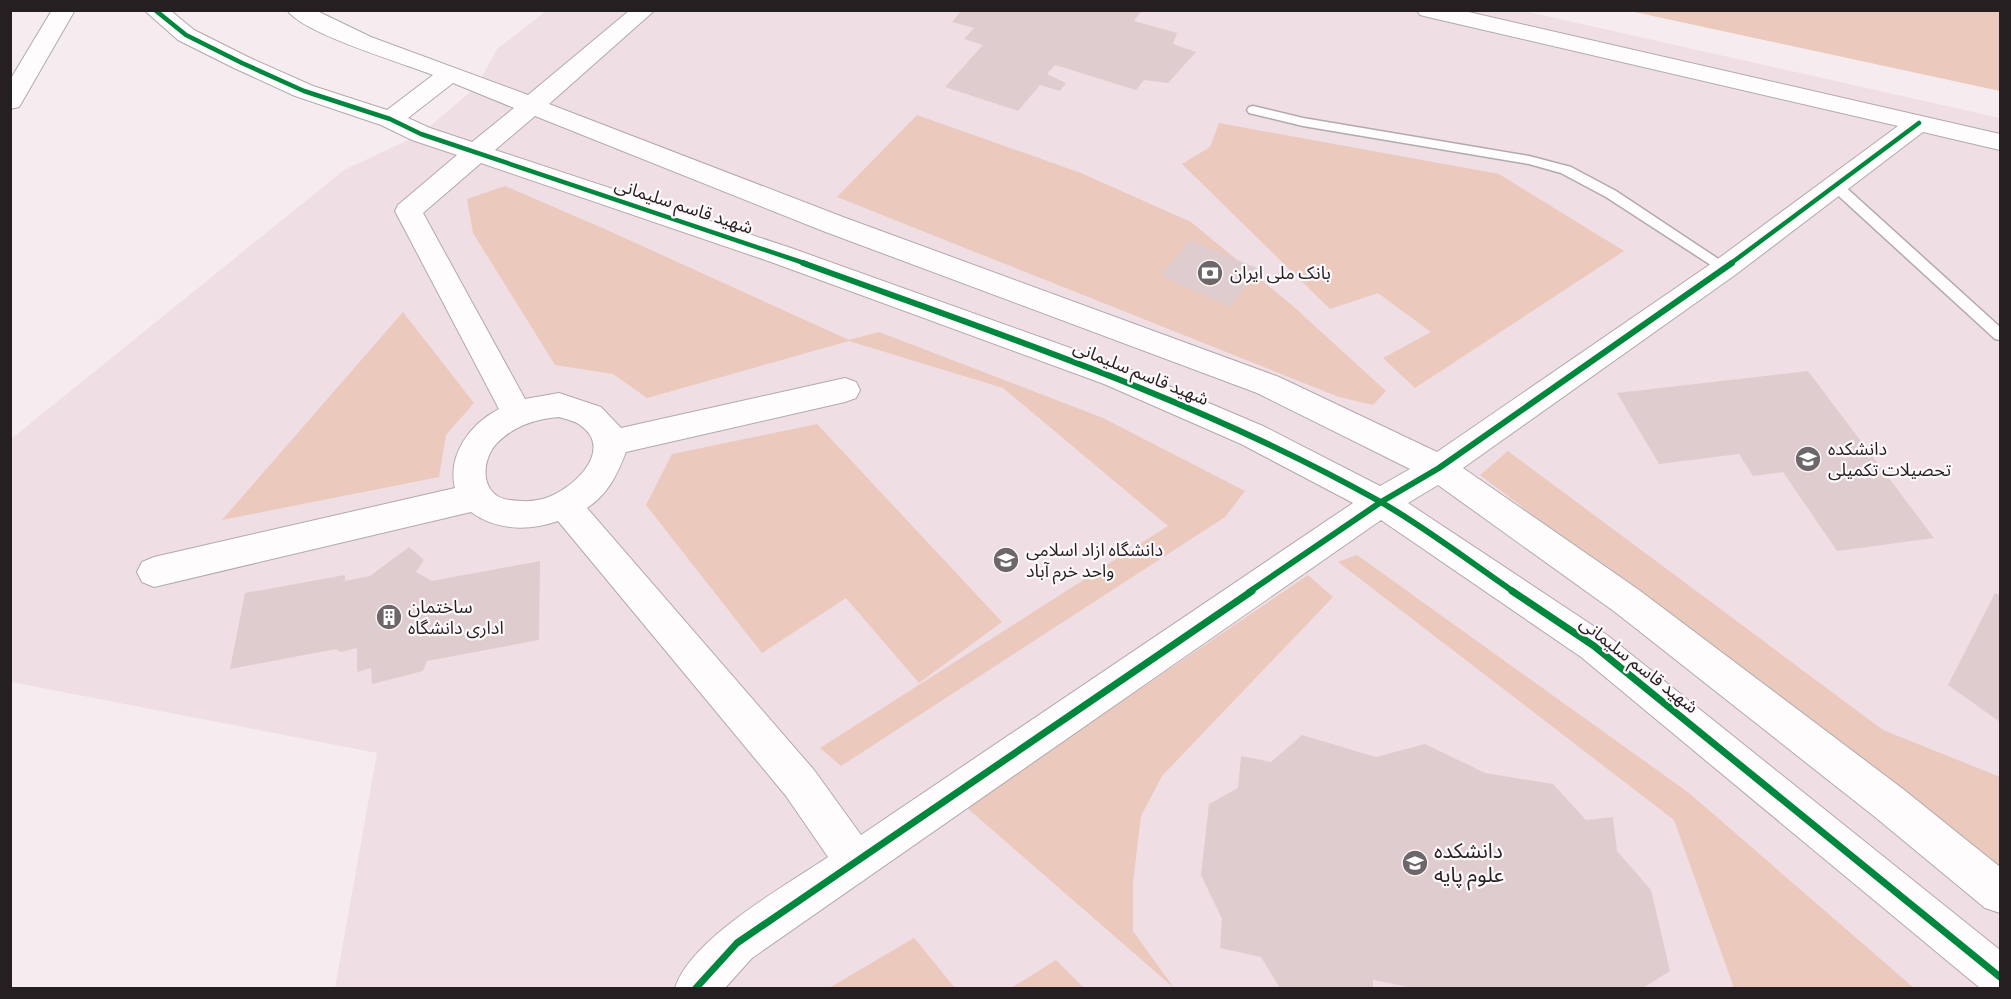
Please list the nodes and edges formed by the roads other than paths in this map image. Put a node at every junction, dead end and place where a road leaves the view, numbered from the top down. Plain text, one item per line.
1 (64, 10) edge
2 (156, 10) edge
3 (298, 10) edge
4 (644, 10) edge
5 (1428, 10) edge
6 (450, 74) junction
7 (10, 102) edge
8 (529, 106) junction
9 (1253, 110) dead end
10 (390, 119) junction
11 (1919, 123) junction
12 (2001, 142) edge
13 (475, 152) junction
14 (1836, 186) junction
15 (1725, 268) junction
16 (2001, 335) edge
17 (845, 390) dead end
18 (517, 414) junction
19 (610, 443) junction
20 (1439, 468) junction
21 (477, 497) junction
22 (1380, 502) junction
23 (565, 506) junction
24 (154, 572) dead end
25 (855, 861) junction
26 (2001, 893) edge
27 (2001, 977) edge
28 (696, 988) edge

1 - 7 street
2 - 10 street, شهید قاسم سلیمانی
3 - 6 street, شهید قاسم سلیمانی
4 - 8 street
5 - 11 street
6 - 8 street, شهید قاسم سلیمانی
6 - 10 street
8 - 13 street
8 - 20 street, شهید قاسم سلیمانی
9 - 15 lane
10 - 13 street, شهید قاسم سلیمانی
11 - 12 street
11 - 14 street
13 - 18 street
13 - 22 street, شهید قاسم سلیمانی
14 - 15 street
14 - 16 lane
15 - 20 street
17 - 19 street
18 - 19 street
18 - 21 street
19 - 23 street
20 - 22 street
20 - 26 street, شهید قاسم سلیمانی
21 - 23 street
21 - 24 street
22 - 25 street
22 - 27 street, شهید قاسم سلیمانی
23 - 25 street
25 - 28 street

